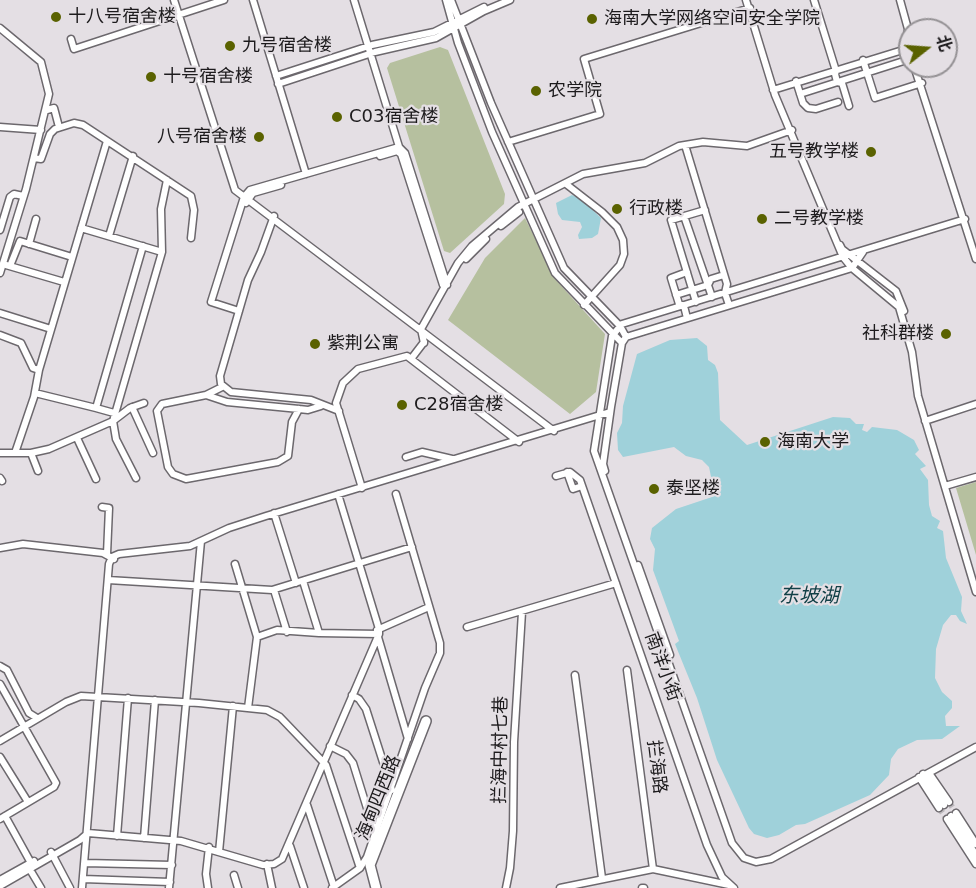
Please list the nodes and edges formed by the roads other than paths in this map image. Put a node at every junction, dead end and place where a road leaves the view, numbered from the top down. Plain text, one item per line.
1 (176, 0) edge
2 (218, 0) edge
3 (224, 0) edge
4 (253, 0) edge
5 (352, 0) edge
6 (446, 0) edge
7 (451, 0) edge
8 (501, 0) edge
9 (510, 0) edge
10 (747, 0) edge
11 (815, 0) edge
12 (899, 0) edge
13 (750, 8) junction
14 (180, 14) junction
15 (903, 18) edge
16 (456, 23) junction
17 (0, 28) edge
18 (71, 39) dead end
19 (898, 50) edge
20 (368, 51) junction
21 (863, 61) junction
22 (898, 62) edge
23 (837, 69) junction
24 (867, 72) junction
25 (919, 78) edge
26 (277, 80) junction
27 (796, 81) junction
28 (837, 82) junction
29 (921, 84) junction
30 (774, 88) junction
31 (800, 94) junction
32 (838, 102) dead end
33 (849, 106) dead end
34 (47, 110) junction
35 (0, 127) edge
36 (59, 127) junction
37 (41, 130) junction
38 (791, 130) junction
39 (107, 141) junction
40 (508, 142) junction
41 (685, 145) junction
42 (398, 150) junction
43 (133, 156) junction
44 (34, 158) junction
45 (306, 175) junction
46 (167, 180) junction
47 (566, 184) junction
48 (23, 196) junction
49 (247, 198) junction
50 (534, 200) junction
51 (525, 205) junction
52 (705, 210) junction
53 (684, 216) junction
54 (273, 217) junction
55 (36, 219) dead end
56 (964, 220) junction
57 (81, 228) junction
58 (0, 230) edge
59 (109, 236) junction
60 (191, 238) dead end
61 (29, 244) junction
62 (143, 246) junction
63 (976, 251) edge
64 (162, 252) junction
65 (863, 252) junction
66 (850, 254) junction
67 (72, 256) junction
68 (843, 257) junction
69 (976, 259) edge
70 (857, 260) junction
71 (6, 265) junction
72 (852, 268) junction
73 (687, 272) junction
74 (0, 273) edge
75 (724, 275) junction
76 (64, 282) junction
77 (708, 285) junction
78 (446, 289) junction
79 (693, 290) junction
80 (725, 293) junction
81 (676, 295) junction
82 (592, 297) junction
83 (712, 297) junction
84 (696, 302) junction
85 (584, 305) junction
86 (729, 305) junction
87 (684, 306) junction
88 (239, 311) junction
89 (0, 313) edge
90 (687, 318) junction
91 (620, 327) junction
92 (51, 328) junction
93 (423, 329) junction
94 (613, 334) junction
95 (0, 335) edge
96 (624, 340) junction
97 (411, 359) junction
98 (39, 370) junction
99 (222, 387) junction
100 (35, 393) junction
101 (206, 395) junction
102 (144, 403) dead end
103 (321, 406) junction
104 (976, 406) edge
105 (132, 407) junction
106 (96, 408) junction
107 (299, 409) junction
108 (339, 411) junction
109 (114, 413) junction
110 (610, 414) junction
111 (599, 417) junction
112 (113, 421) junction
113 (927, 423) junction
114 (555, 430) junction
115 (77, 438) junction
116 (518, 441) junction
117 (0, 453) edge
118 (15, 453) junction
119 (31, 453) junction
120 (153, 453) dead end
121 (406, 457) dead end
122 (456, 460) junction
123 (38, 471) dead end
124 (556, 476) dead end
125 (136, 478) dead end
126 (976, 478) edge
127 (96, 479) dead end
128 (946, 487) junction
129 (362, 488) junction
130 (396, 494) dead end
131 (337, 496) junction
132 (102, 507) dead end
133 (275, 515) junction
134 (0, 539) edge
135 (200, 543) junction
136 (412, 547) junction
137 (1, 548) edge
138 (111, 557) junction
139 (358, 563) junction
140 (235, 564) dead end
141 (109, 580) junction
142 (299, 582) junction
143 (976, 582) edge
144 (616, 583) junction
145 (195, 586) junction
146 (242, 589) junction
147 (274, 590) junction
148 (976, 592) edge
149 (429, 607) junction
150 (522, 612) junction
151 (467, 627) dead end
152 (287, 632) junction
153 (319, 633) junction
154 (378, 633) junction
155 (257, 637) junction
156 (0, 666) edge
157 (627, 670) dead end
158 (575, 675) dead end
159 (10, 676) junction
160 (0, 683) edge
161 (352, 695) junction
162 (100, 697) junction
163 (128, 698) junction
164 (155, 700) junction
165 (184, 702) junction
166 (233, 706) junction
167 (248, 708) junction
168 (37, 718) junction
169 (426, 721) dead end
170 (24, 726) junction
171 (408, 739) junction
172 (0, 741) edge
173 (331, 746) junction
174 (976, 746) edge
175 (0, 757) edge
176 (324, 762) junction
177 (924, 775) junction
178 (392, 790) junction
179 (28, 802) junction
180 (307, 803) junction
181 (951, 816) junction
182 (1, 818) edge
183 (89, 831) junction
184 (117, 834) junction
185 (376, 834) junction
186 (144, 837) junction
187 (173, 839) junction
188 (289, 844) junction
189 (976, 844) edge
190 (209, 848) junction
191 (219, 851) junction
192 (51, 854) junction
193 (976, 855) edge
194 (86, 861) junction
195 (171, 863) junction
196 (267, 864) junction
197 (976, 864) edge
198 (30, 866) junction
199 (360, 868) junction
200 (653, 869) junction
201 (234, 875) dead end
202 (602, 878) junction
203 (84, 879) junction
204 (1, 884) edge
205 (168, 885) edge
206 (333, 887) edge
207 (733, 887) edge
208 (41, 888) edge
209 (70, 888) edge
210 (84, 888) edge
211 (208, 888) edge
212 (238, 888) edge
213 (272, 888) edge
214 (304, 888) edge
215 (376, 888) edge
216 (506, 888) edge
217 (560, 888) edge

1 - 14 street
2 - 14 street
3 - 14 street
4 - 26 street
5 - 20 street
6 - 16 street
7 - 16 street
8 - 16 street
9 - 16 street
10 - 13 street
11 - 23 street
12 - 15 street
13 - 30 street
13 - 40 street
14 - 18 street
14 - 49 street
16 - 20 street
16 - 40 street
16 - 51 street
17 - 34 street
19 - 21 street
20 - 26 street
20 - 42 street
21 - 23 street
21 - 24 street
22 - 24 street
23 - 27 street
23 - 28 street
24 - 28 street
24 - 29 street
25 - 29 street
26 - 45 street
27 - 30 street
27 - 31 street
28 - 31 street
28 - 33 street
29 - 56 street
30 - 38 street
31 - 32 street
34 - 36 street
34 - 37 street
35 - 37 street
36 - 39 street
36 - 44 street
37 - 44 street
38 - 41 street
38 - 66 street
38 - 68 street
39 - 43 street
39 - 57 street
40 - 50 street
41 - 47 street
41 - 52 street
42 - 45 street
42 - 78 street
43 - 46 street
43 - 59 street
44 - 48 street
45 - 49 street
46 - 60 street
46 - 64 street
47 - 50 street
47 - 82 street
48 - 58 street
48 - 71 street
49 - 54 street
49 - 88 street
50 - 51 street
50 - 82 street
51 - 78 street
51 - 85 street
52 - 53 street
52 - 75 street
53 - 73 street
53 - 77 street
54 - 88 street
54 - 93 street
55 - 61 street
56 - 63 street
56 - 65 street
56 - 69 street
57 - 59 street
57 - 67 street
59 - 62 street
61 - 67 street
61 - 71 street
62 - 64 street
62 - 106 street
64 - 109 street
65 - 66 street
65 - 70 street
66 - 68 street
66 - 70 street
67 - 76 street
68 - 72 street
68 - 80 street
70 - 72 street
70 - 113 street
71 - 74 street
71 - 76 street
72 - 86 street
72 - 113 street
73 - 79 street
73 - 81 street
75 - 77 street
75 - 80 street
76 - 92 street
77 - 79 street
77 - 83 street
78 - 93 street
79 - 81 street
79 - 84 street
80 - 83 street
80 - 86 street
81 - 87 street
82 - 85 street
82 - 91 street
83 - 84 street
84 - 87 street
85 - 94 street
86 - 90 street
87 - 90 street
87 - 91 street
88 - 99 street
89 - 92 street
90 - 96 street
91 - 94 street
91 - 96 street
92 - 98 street
93 - 97 street
93 - 114 street
94 - 96 street
94 - 111 street
95 - 98 street
96 - 110 street
97 - 108 street
97 - 116 street
98 - 100 street
99 - 101 street
99 - 103 street
100 - 106 street
100 - 118 street
101 - 107 street
101 - 107 street
102 - 105 street
103 - 107 street
103 - 108 street
104 - 113 street
105 - 112 street
105 - 120 street
106 - 109 street
108 - 129 street
109 - 112 street
110 - 111 street
110 - 177 street
111 - 114 street
111 - 177 street
112 - 115 street
112 - 125 street
113 - 128 street
114 - 116 street
115 - 119 street
115 - 127 street
116 - 122 street
117 - 118 street
118 - 119 street
119 - 123 street
121 - 122 street
122 - 129 street
124 - 144 street, 南洋小街
126 - 128 street
128 - 143 street
128 - 148 street
129 - 131 street
130 - 136 street
131 - 133 street
131 - 139 street
132 - 138 street
133 - 135 street
133 - 142 street
134 - 137 street
135 - 138 street
135 - 145 street
136 - 139 street
136 - 149 street
137 - 138 street
138 - 141 street
139 - 142 street
139 - 154 street
140 - 146 street
141 - 145 street
141 - 162 street
142 - 147 street
142 - 153 street
144 - 150 street
144 - 207 street, 南洋小街
145 - 146 street
145 - 165 street
146 - 147 street
146 - 155 street
147 - 152 street
149 - 154 street
149 - 171 street
150 - 151 street
150 - 216 street, 拦海中村七巷
152 - 153 street
152 - 155 street
153 - 154 street
154 - 161 street
154 - 171 street
155 - 167 street
156 - 159 street
157 - 200 street, 拦海路
158 - 202 street
159 - 160 street
159 - 168 street
160 - 170 street
161 - 173 street
161 - 178 street
162 - 163 street
162 - 168 street
162 - 183 street
163 - 164 street
163 - 184 street
164 - 165 street
164 - 186 street
165 - 166 street
165 - 187 street
166 - 167 street
166 - 191 street
167 - 176 street
168 - 170 street
169 - 215 street, 海甸四西路
170 - 172 street
170 - 179 street
171 - 178 street
173 - 176 street
173 - 185 street
174 - 177 street
175 - 179 street
176 - 180 street
176 - 199 street
177 - 177 street
178 - 185 street
179 - 182 street
180 - 188 street
180 - 206 street
181 - 189 street
181 - 193 street
181 - 197 street
182 - 198 street
183 - 184 street
183 - 192 street
183 - 194 street
184 - 186 street
185 - 199 street
186 - 187 street
187 - 190 street
187 - 195 street
188 - 196 street
188 - 214 street
190 - 191 street
190 - 211 street
191 - 196 street
192 - 198 street
192 - 209 street
194 - 195 street
194 - 203 street
195 - 205 street
196 - 213 street
198 - 204 street
198 - 208 street
199 - 206 street
200 - 202 street, 南洋小街
200 - 207 street, 南洋小街
201 - 212 street
202 - 217 street, 南洋小街
203 - 205 street
203 - 210 street

